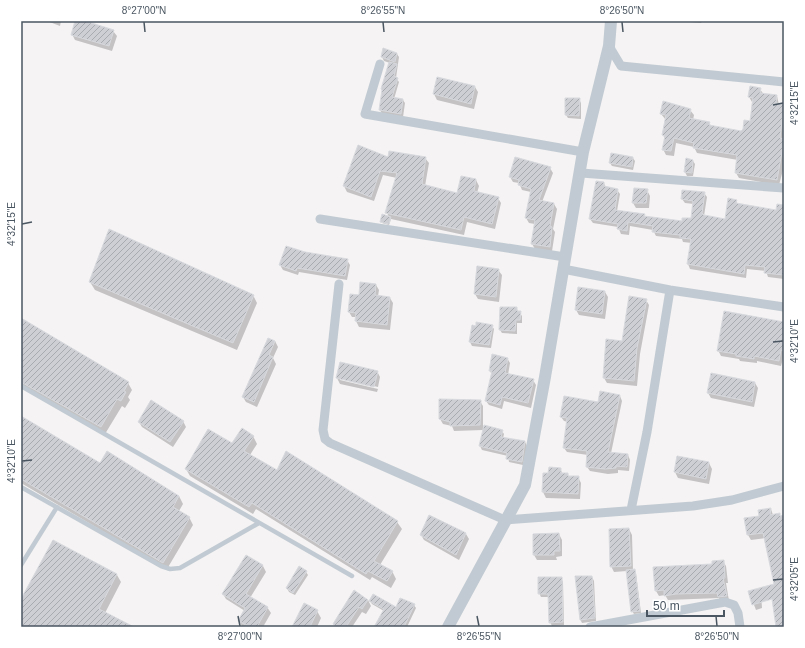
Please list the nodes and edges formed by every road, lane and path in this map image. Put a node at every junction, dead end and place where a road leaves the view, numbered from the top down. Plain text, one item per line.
1 (611, 21) edge
2 (609, 46) junction
3 (380, 64) dead end
4 (784, 82) edge
5 (584, 152) junction
6 (581, 173) junction
7 (784, 188) edge
8 (320, 219) dead end
9 (565, 256) junction
10 (563, 269) junction
11 (339, 284) dead end
12 (670, 290) junction
13 (784, 307) edge
14 (21, 386) edge
15 (784, 486) edge
16 (21, 487) edge
17 (57, 507) junction
18 (631, 510) junction
19 (505, 520) junction
20 (259, 523) junction
21 (21, 565) edge
22 (352, 576) dead end
23 (630, 624) edge
24 (448, 627) edge
25 (590, 627) edge
26 (740, 627) edge

1 - 2 street
2 - 4 street
2 - 5 street
3 - 5 street
5 - 6 street
6 - 7 street
6 - 9 street
8 - 9 street
9 - 10 street
10 - 12 street
10 - 19 street
11 - 19 street
12 - 13 street
12 - 18 street
14 - 20 lane
15 - 18 street
16 - 17 lane
17 - 20 lane
17 - 21 lane
18 - 19 street
19 - 24 street
20 - 22 lane
23 - 25 street
23 - 26 street

